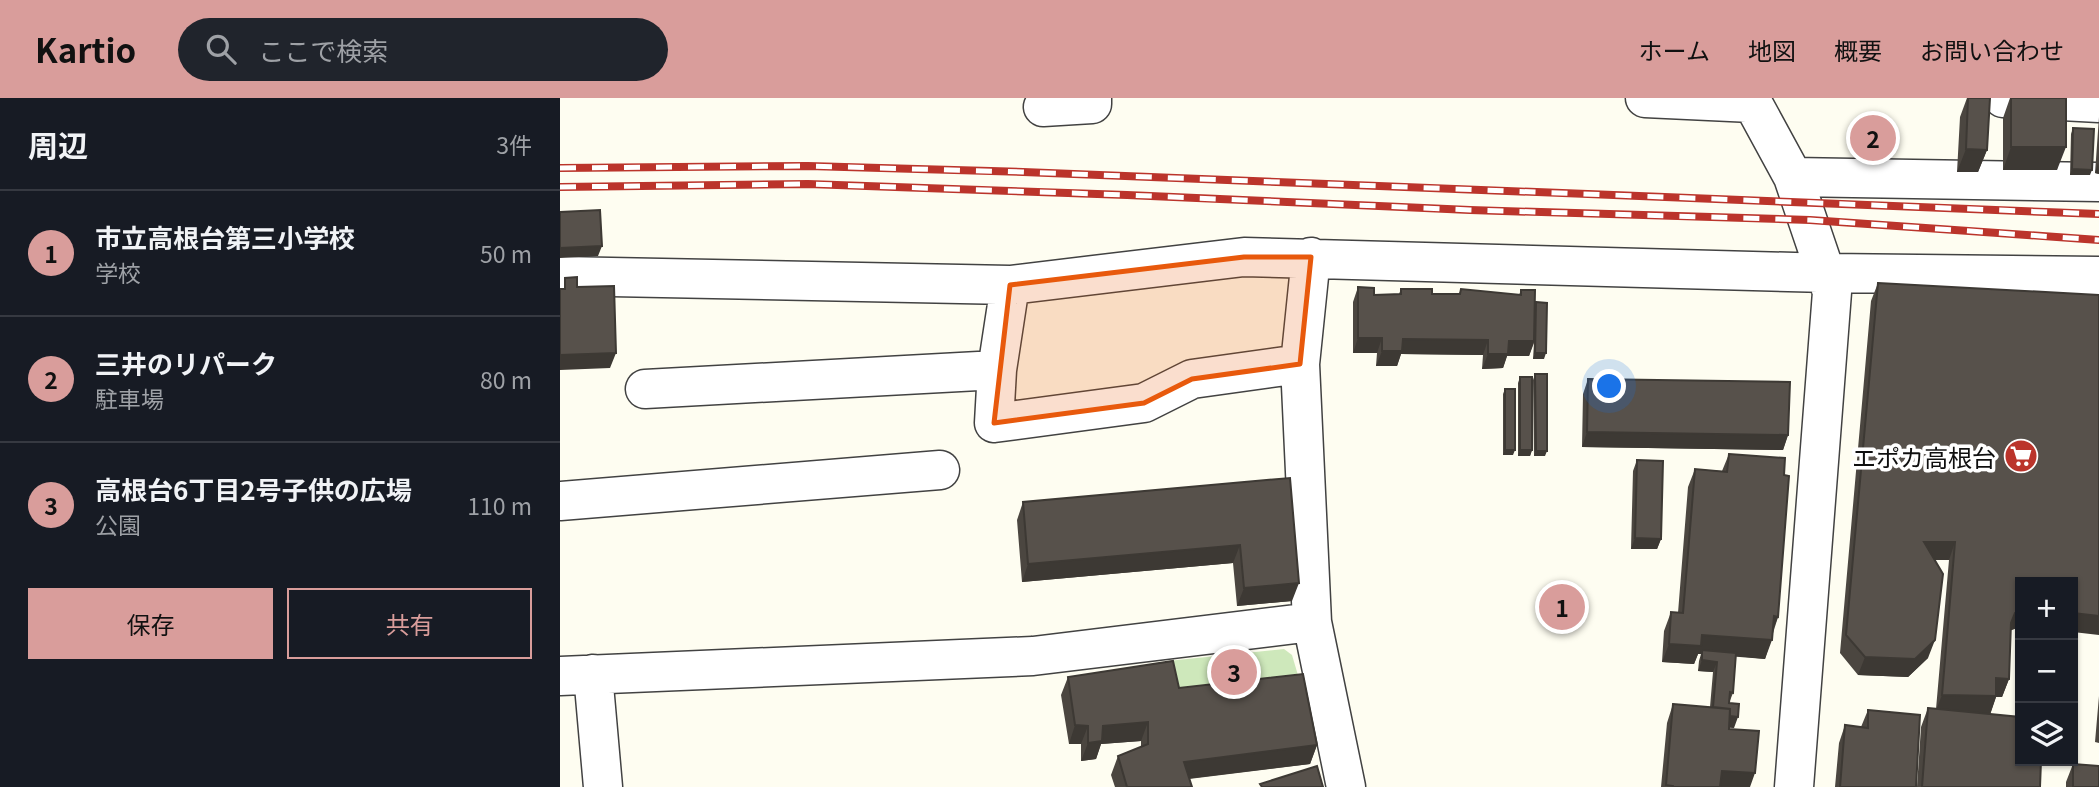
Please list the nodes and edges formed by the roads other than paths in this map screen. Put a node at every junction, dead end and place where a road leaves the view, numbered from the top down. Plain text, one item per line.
1 (1092, 98) edge
2 (1645, 98) edge
3 (2003, 98) edge
4 (1751, 100) edge
5 (2099, 103) edge
6 (1043, 107) dead end
7 (1793, 177) junction
8 (2099, 182) edge
9 (1311, 257) junction
10 (1828, 273) junction
11 (560, 276) edge
12 (2099, 276) edge
13 (1010, 285) junction
14 (1300, 365) junction
15 (997, 370) junction
16 (645, 389) dead end
17 (940, 470) dead end
18 (560, 501) edge
19 (1312, 622) junction
20 (577, 675) edge
21 (603, 787) edge
22 (1346, 787) edge
23 (1794, 787) edge

1 - 6 street
2 - 4 street
3 - 5 street
4 - 7 street
7 - 8 street
7 - 10 street
9 - 10 street
9 - 13 street
9 - 14 street
10 - 12 street
10 - 23 street
11 - 13 street
13 - 15 street
14 - 15 street
14 - 19 street
15 - 16 street
17 - 18 street
19 - 20 street
19 - 22 street
20 - 21 street

